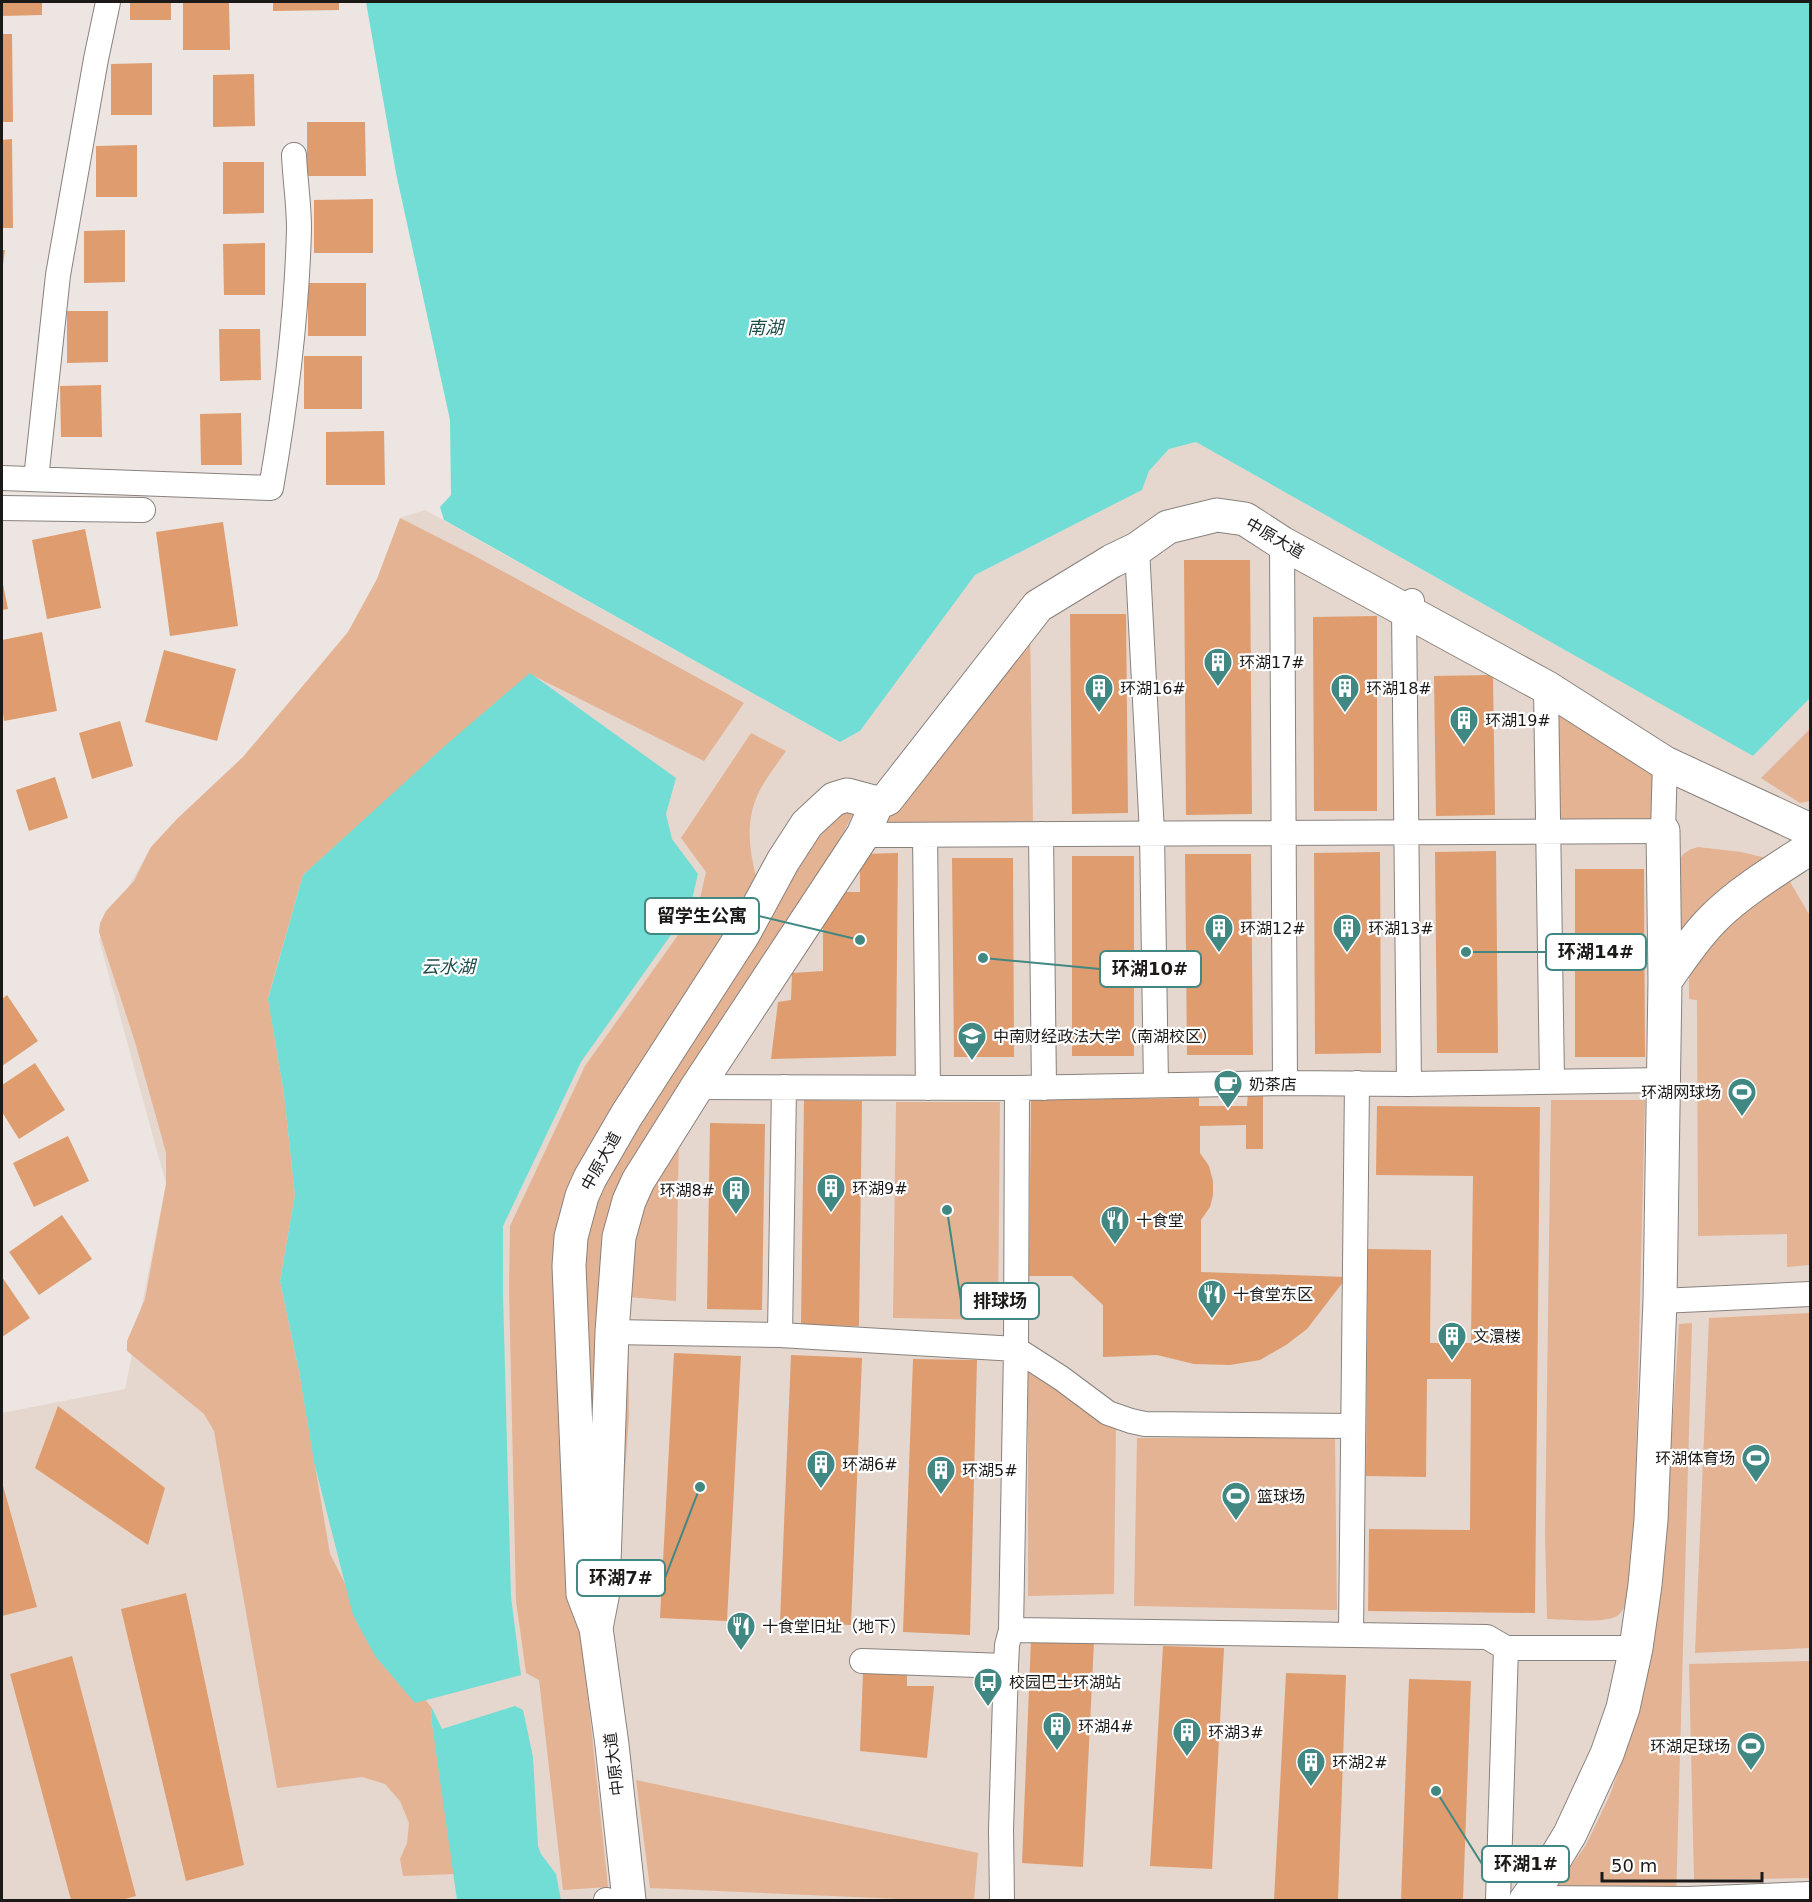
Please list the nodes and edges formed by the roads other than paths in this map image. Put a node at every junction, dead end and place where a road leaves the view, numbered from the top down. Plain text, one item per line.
1 (108, 2) edge
2 (294, 155) dead end
3 (2, 478) edge
4 (36, 478) junction
5 (2, 508) edge
6 (143, 510) dead end
7 (1282, 543) junction
8 (1137, 549) junction
9 (1409, 604) junction
10 (1546, 687) junction
11 (1665, 763) junction
12 (877, 803) junction
13 (1810, 830) edge
14 (1548, 831) junction
15 (1663, 831) junction
16 (1406, 832) junction
17 (1152, 833) junction
18 (1283, 833) junction
19 (1041, 834) junction
20 (863, 835) junction
21 (925, 835) junction
22 (1810, 848) edge
23 (1665, 981) junction
24 (1663, 1080) junction
25 (1552, 1082) junction
26 (1285, 1083) junction
27 (1358, 1083) junction
28 (1409, 1084) junction
29 (1156, 1085) junction
30 (697, 1087) junction
31 (784, 1087) junction
32 (928, 1088) junction
33 (1017, 1088) junction
34 (1044, 1088) junction
35 (1810, 1294) edge
36 (1660, 1301) junction
37 (612, 1332) junction
38 (780, 1335) junction
39 (1016, 1349) junction
40 (1352, 1426) junction
41 (596, 1628) junction
42 (1011, 1630) junction
43 (1351, 1634) junction
44 (1506, 1648) junction
45 (1636, 1648) junction
46 (862, 1661) dead end
47 (1006, 1666) junction
48 (1810, 1894) edge
49 (629, 1900) edge
50 (1002, 1900) edge
51 (1517, 1900) edge

1 - 4 street
2 - 4 street
3 - 4 street
5 - 6 street
7 - 8 main road, 中原大道
7 - 9 main road, 中原大道
7 - 18 street
8 - 12 main road, 中原大道
8 - 17 street
9 - 10 main road, 中原大道
9 - 16 street
10 - 11 main road, 中原大道
10 - 14 street
11 - 13 main road, 中原大道
11 - 15 street
12 - 20 main road, 中原大道
12 - 41 main road, 中原大道
14 - 15 street
14 - 16 street
14 - 25 street
15 - 23 main road
16 - 18 street
16 - 28 street
17 - 18 street
17 - 19 street
17 - 29 street
18 - 26 street
19 - 21 street
19 - 34 street
20 - 21 street
20 - 30 main road, 中原大道
21 - 32 street
22 - 23 main road
23 - 24 main road
24 - 25 street
24 - 36 main road
25 - 28 street
26 - 27 street
26 - 29 street
27 - 28 street
27 - 40 street
29 - 34 street
30 - 31 street
30 - 37 main road, 中原大道
31 - 32 street
31 - 38 street
32 - 33 street
33 - 34 street
33 - 39 street
35 - 36 street
36 - 45 main road
37 - 38 street
37 - 41 main road, 中原大道
38 - 39 street
39 - 40 street
39 - 42 street
40 - 43 street
41 - 49 main road, 中原大道
42 - 43 street
42 - 47 street
43 - 44 street
44 - 45 street
44 - 51 street
45 - 51 main road
46 - 47 street
47 - 50 street
48 - 51 street

